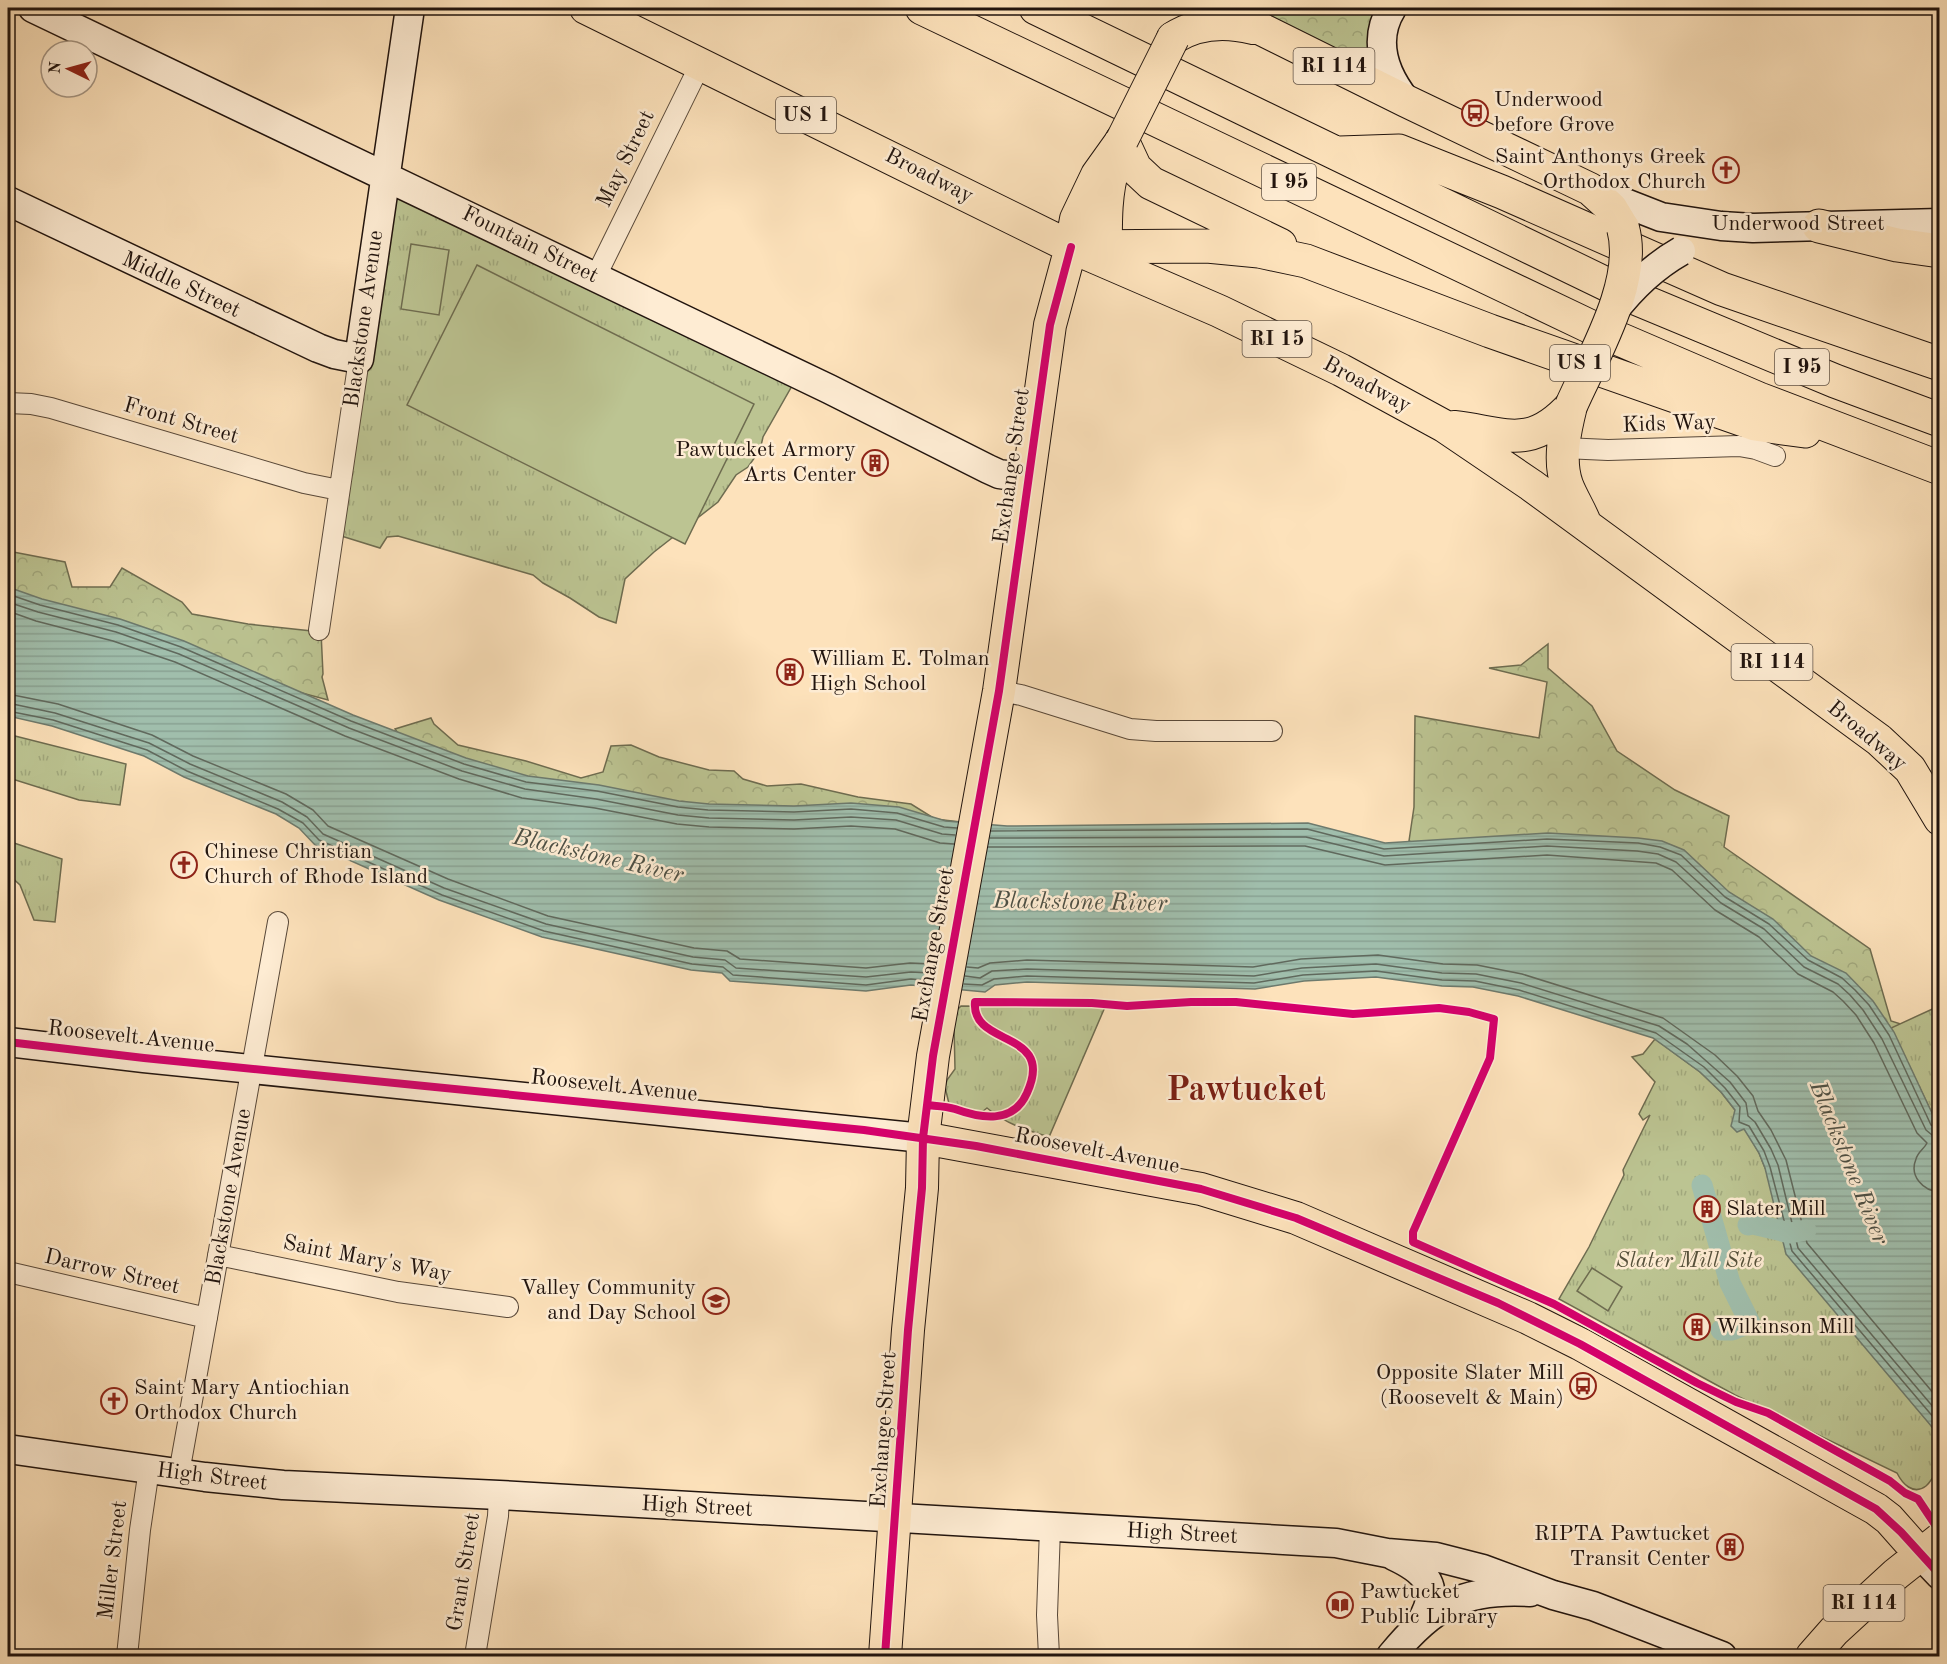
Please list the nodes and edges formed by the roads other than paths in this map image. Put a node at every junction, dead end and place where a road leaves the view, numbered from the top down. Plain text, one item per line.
1 (33, 8) edge
2 (410, 8) edge
3 (586, 8) edge
4 (922, 8) edge
5 (1036, 8) edge
6 (1062, 8) edge
7 (1185, 8) edge
8 (1226, 8) edge
9 (1392, 8) edge
10 (1263, 30) junction
11 (1173, 38) junction
12 (1100, 39) junction
13 (701, 63) junction
14 (1406, 101) junction
15 (1122, 140) junction
16 (1336, 153) junction
17 (385, 176) junction
18 (1590, 189) junction
19 (8, 201) edge
20 (1940, 223) edge
21 (1819, 226) junction
22 (1753, 228) junction
23 (1071, 247) junction
24 (1940, 251) edge
25 (1106, 254) junction
26 (1306, 261) junction
27 (596, 276) junction
28 (1613, 312) junction
29 (359, 359) junction
30 (1940, 364) edge
31 (8, 403) edge
32 (1571, 406) junction
33 (1940, 420) edge
34 (1444, 426) junction
35 (1861, 440) junction
36 (1564, 448) junction
37 (1775, 456) dead end
38 (1940, 468) edge
39 (1029, 478) junction
40 (339, 490) junction
41 (1585, 524) junction
42 (319, 630) dead end
43 (999, 691) junction
44 (1272, 731) dead end
45 (1940, 819) edge
46 (278, 922) dead end
47 (8, 1042) edge
48 (252, 1068) junction
49 (923, 1138) junction
50 (218, 1255) junction
51 (8, 1272) edge
52 (508, 1307) dead end
53 (207, 1318) junction
54 (8, 1449) edge
55 (149, 1469) junction
56 (179, 1473) junction
57 (499, 1495) junction
58 (896, 1518) junction
59 (1050, 1528) junction
60 (1387, 1553) junction
61 (1933, 1556) edge
62 (1553, 1595) junction
63 (1421, 1622) junction
64 (127, 1656) edge
65 (475, 1656) edge
66 (885, 1656) edge
67 (1049, 1656) edge
68 (1390, 1656) edge
69 (1722, 1656) edge
70 (1812, 1656) edge

1 - 17 street, Fountain Street
2 - 17 street, Blackstone Avenue
3 - 13 main road, Broadway / US 1
4 - 35 highway, I 95
5 - 12 highway, I 95
6 - 12 highway
7 - 11 main road, Exchange Street
8 - 10 main road
9 - 14 street
10 - 11 main road
10 - 14 main road, RI 114
11 - 15 main road, Exchange Street, bridge
12 - 16 highway, I 95
13 - 23 main road, Broadway / US 1
13 - 27 street, May Street
14 - 18 main road
15 - 23 main road, Exchange Street
15 - 25 main road
15 - 26 highway
16 - 30 highway
16 - 33 highway, I 95
17 - 27 street, Fountain Street
17 - 29 street, Blackstone Avenue
18 - 22 street, Underwood Street
18 - 28 main road, bridge
19 - 29 street, Middle Street
20 - 21 street, Underwood Street
21 - 22 street, Underwood Street
21 - 24 highway
22 - 28 street, bridge
23 - 25 highway, US 1
23 - 39 main road, Exchange Street
25 - 26 highway, US 1
25 - 34 main road, Broadway / RI 15
26 - 35 highway, US 1
27 - 39 street, Fountain Street
28 - 32 main road, bridge
29 - 40 street, Blackstone Avenue
31 - 40 street, Front Street
32 - 34 main road
32 - 36 main road
34 - 41 main road, Broadway / RI 114
35 - 38 highway, I 95
36 - 37 street, Kids Way
36 - 41 main road
39 - 43 main road, Exchange Street
40 - 42 street, Blackstone Avenue
41 - 45 main road, Broadway / RI 114
43 - 44 street
43 - 49 main road, Exchange Street
46 - 48 street, Blackstone Avenue
47 - 48 street, Roosevelt Avenue
48 - 49 street, Roosevelt Avenue
48 - 50 street, Blackstone Avenue
49 - 58 main road, Exchange Street
49 - 61 main road, Roosevelt Avenue
50 - 52 street, Saint Mary's Way
50 - 53 street, Blackstone Avenue
51 - 53 street, Darrow Street
53 - 56 street, Blackstone Avenue
54 - 55 street, High Street
55 - 56 street, High Street
55 - 64 street, Miller Street
56 - 57 street, High Street
57 - 58 street, High Street
57 - 65 street, Grant Street
58 - 59 street, High Street
58 - 66 main road, Exchange Street
59 - 60 street, High Street
59 - 67 street
60 - 62 street, High Street
60 - 63 street, High Street
61 - 70 main road, RI 114
62 - 63 street
62 - 69 street, High Street
63 - 68 street

